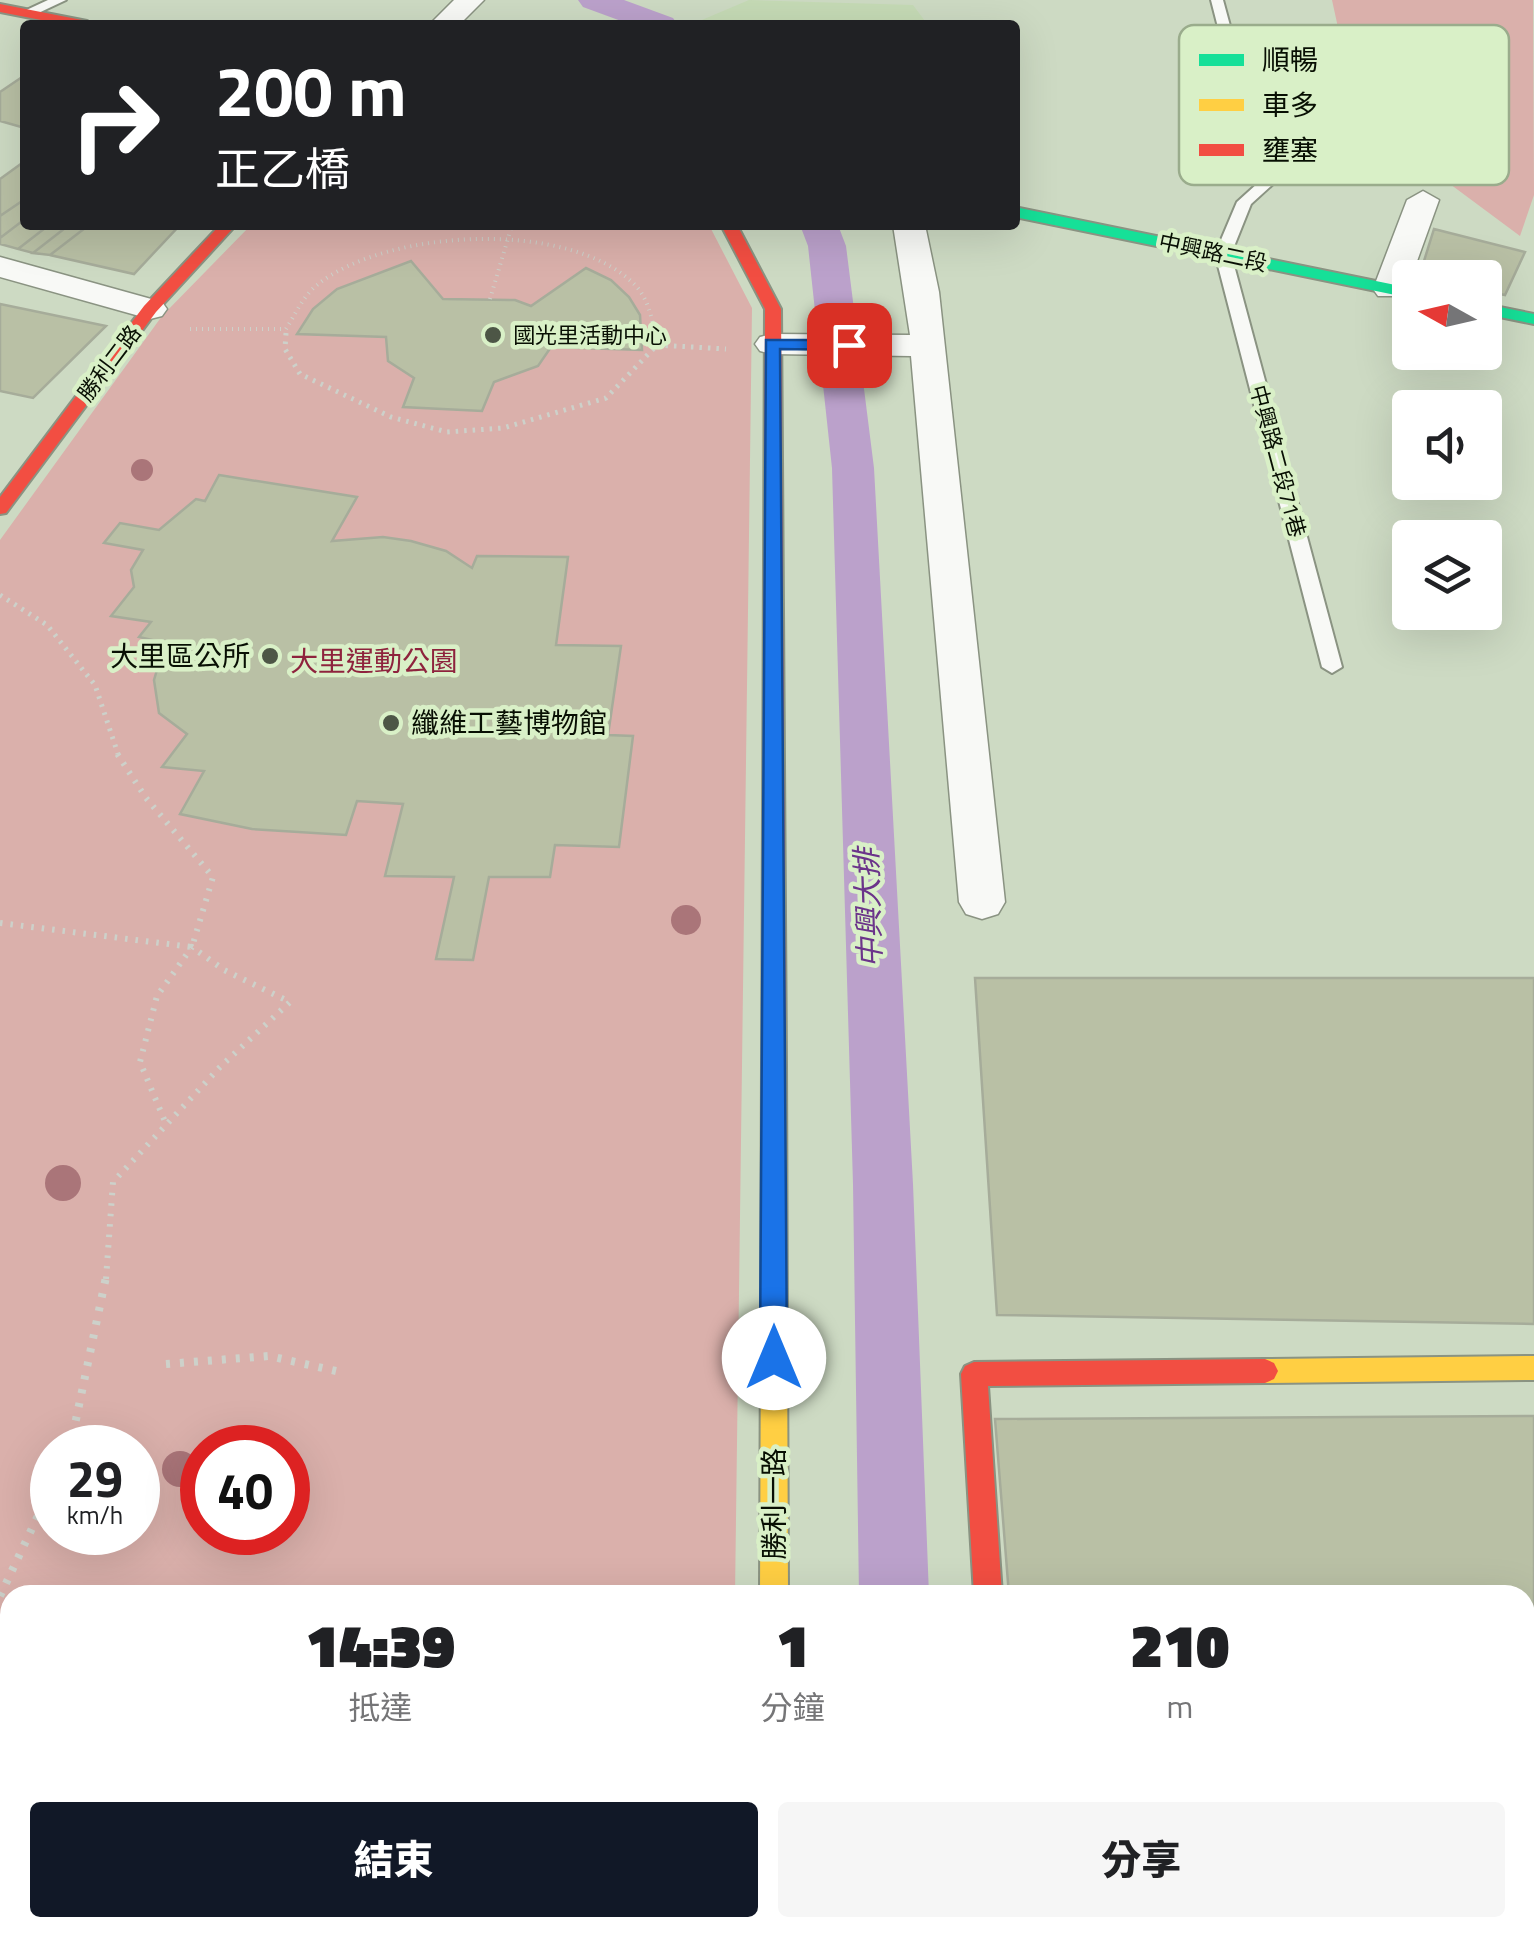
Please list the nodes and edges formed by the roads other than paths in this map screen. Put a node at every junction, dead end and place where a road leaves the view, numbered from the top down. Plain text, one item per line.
1 (60, 0) edge
2 (470, 0) edge
3 (1218, 0) edge
4 (0, 8) edge
5 (27, 13) junction
6 (62, 20) edge
7 (448, 20) edge
8 (1225, 25) edge
9 (1265, 185) edge
10 (1423, 200) dead end
11 (1020, 213) edge
12 (223, 230) edge
13 (732, 230) edge
14 (910, 230) edge
15 (1224, 254) junction
16 (1408, 260) edge
17 (0, 267) edge
18 (1392, 289) edge
19 (150, 309) junction
20 (1502, 312) edge
21 (1534, 319) edge
22 (772, 344) junction
23 (926, 346) junction
24 (0, 509) edge
25 (1332, 667) dead end
26 (982, 902) dead end
27 (1534, 1368) edge
28 (774, 1585) edge
29 (987, 1585) edge

1 - 5 lane
2 - 7 street
3 - 8 lane
4 - 5 street
5 - 6 street
9 - 15 lane
10 - 16 street
11 - 15 street, 中興路二段
12 - 19 street, 勝利二路
13 - 22 street, 勝利一路
14 - 23 street
15 - 18 street, 中興路二段
15 - 25 lane, 中興路二段71巷
17 - 19 street
19 - 24 street, 勝利二路
20 - 21 street
22 - 23 street
22 - 28 street, 勝利一路
23 - 26 street
27 - 29 street

